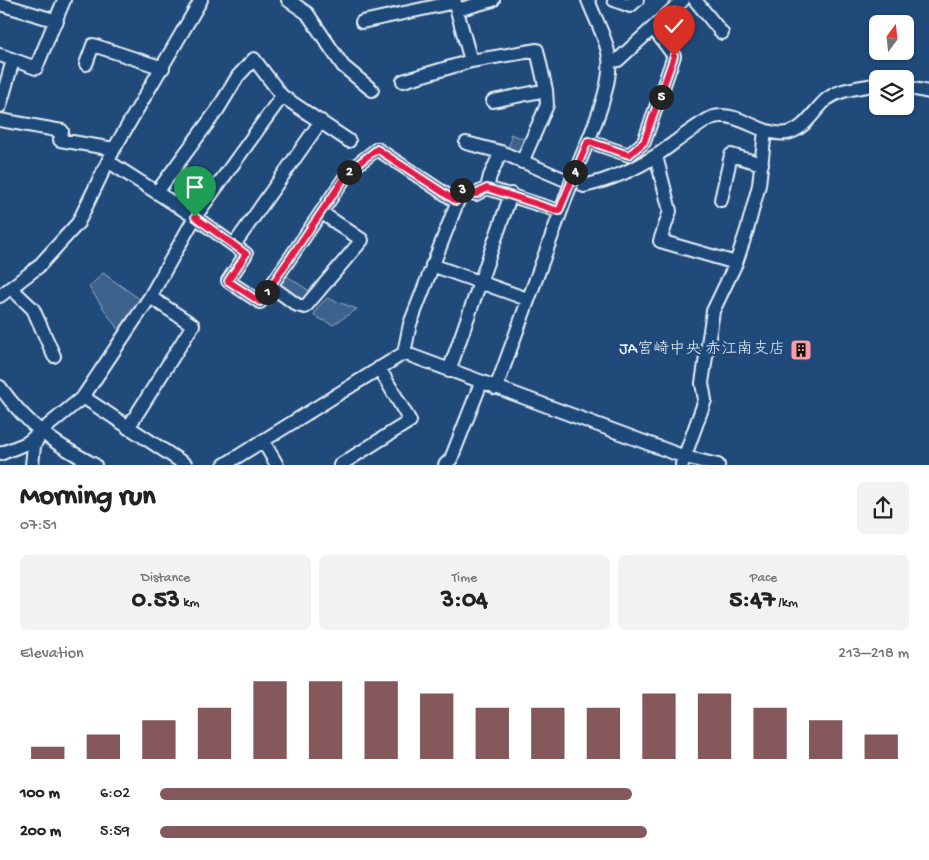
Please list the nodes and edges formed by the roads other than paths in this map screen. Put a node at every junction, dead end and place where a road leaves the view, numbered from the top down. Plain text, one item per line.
1 (64, 0) edge
2 (201, 0) edge
3 (288, 0) edge
4 (493, 0) edge
5 (588, 0) edge
6 (614, 0) edge
7 (637, 0) edge
8 (683, 0) edge
9 (696, 0) edge
10 (0, 4) edge
11 (455, 4) edge
12 (57, 21) junction
13 (362, 22) dead end
14 (653, 28) junction
15 (722, 33) dead end
16 (0, 55) edge
17 (13, 60) junction
18 (471, 61) junction
19 (610, 61) junction
20 (86, 64) dead end
21 (163, 68) junction
22 (403, 81) dead end
23 (869, 85) edge
24 (914, 89) edge
25 (372, 90) dead end
26 (546, 90) junction
27 (929, 92) edge
28 (282, 96) junction
29 (492, 102) dead end
30 (0, 106) edge
31 (0, 120) edge
32 (321, 121) junction
33 (766, 131) junction
34 (349, 141) dead end
35 (588, 141) junction
36 (466, 142) dead end
37 (114, 149) junction
38 (501, 152) junction
39 (656, 156) junction
40 (109, 162) junction
41 (522, 162) junction
42 (762, 164) junction
43 (568, 181) junction
44 (584, 186) dead end
45 (487, 188) junction
46 (157, 192) junction
47 (511, 194) junction
48 (721, 200) dead end
49 (456, 201) junction
50 (559, 211) junction
51 (322, 213) junction
52 (195, 217) junction
53 (234, 245) junction
54 (736, 263) junction
55 (432, 265) junction
56 (479, 282) junction
57 (271, 286) junction
58 (11, 288) junction
59 (0, 296) edge
60 (150, 297) junction
61 (527, 299) junction
62 (404, 353) junction
63 (54, 356) dead end
64 (379, 368) junction
65 (449, 370) junction
66 (481, 383) junction
67 (0, 387) edge
68 (496, 388) junction
69 (83, 397) junction
70 (128, 428) junction
71 (40, 434) junction
72 (263, 441) junction
73 (0, 454) edge
74 (684, 461) edge
75 (32, 465) edge
76 (95, 465) edge
77 (186, 465) edge
78 (224, 465) edge
79 (278, 465) edge
80 (340, 465) edge
81 (444, 465) edge
82 (718, 465) edge

1 - 12 street
2 - 21 street
3 - 25 street
4 - 11 street
5 - 19 street
6 - 7 street
8 - 14 street
9 - 15 street
10 - 12 street
11 - 13 street
11 - 18 street
12 - 17 street
14 - 19 street
14 - 35 street
16 - 17 street
17 - 30 street
18 - 22 street
18 - 26 street
19 - 35 street
20 - 21 street
21 - 37 street
23 - 33 street
24 - 27 street
26 - 29 street
26 - 41 street
28 - 32 street
28 - 46 street
28 - 52 street
31 - 37 street
32 - 34 street
32 - 53 street
33 - 39 street
33 - 42 street
35 - 43 street
36 - 38 street
37 - 40 street
38 - 41 street
38 - 45 street
39 - 44 street
39 - 54 street
40 - 46 street
40 - 58 street
41 - 43 street
42 - 48 street
42 - 54 street
43 - 50 street
45 - 47 street
45 - 49 street
46 - 52 street
47 - 50 street
47 - 56 street
49 - 51 street
49 - 55 street
50 - 61 street
51 - 57 street
51 - 57 street
52 - 53 street
52 - 60 street
53 - 57 street
54 - 74 street
55 - 56 street
55 - 62 street
56 - 61 street
56 - 65 street
58 - 59 street
58 - 63 street
60 - 69 street
60 - 70 street
61 - 68 street
62 - 64 street
62 - 65 street
64 - 72 street
64 - 80 street
65 - 66 street
66 - 68 street
66 - 81 street
67 - 71 street
68 - 74 street
69 - 70 street
69 - 71 street
70 - 77 street
71 - 73 street
71 - 75 street
71 - 76 street
72 - 78 street
72 - 79 street
74 - 82 street

